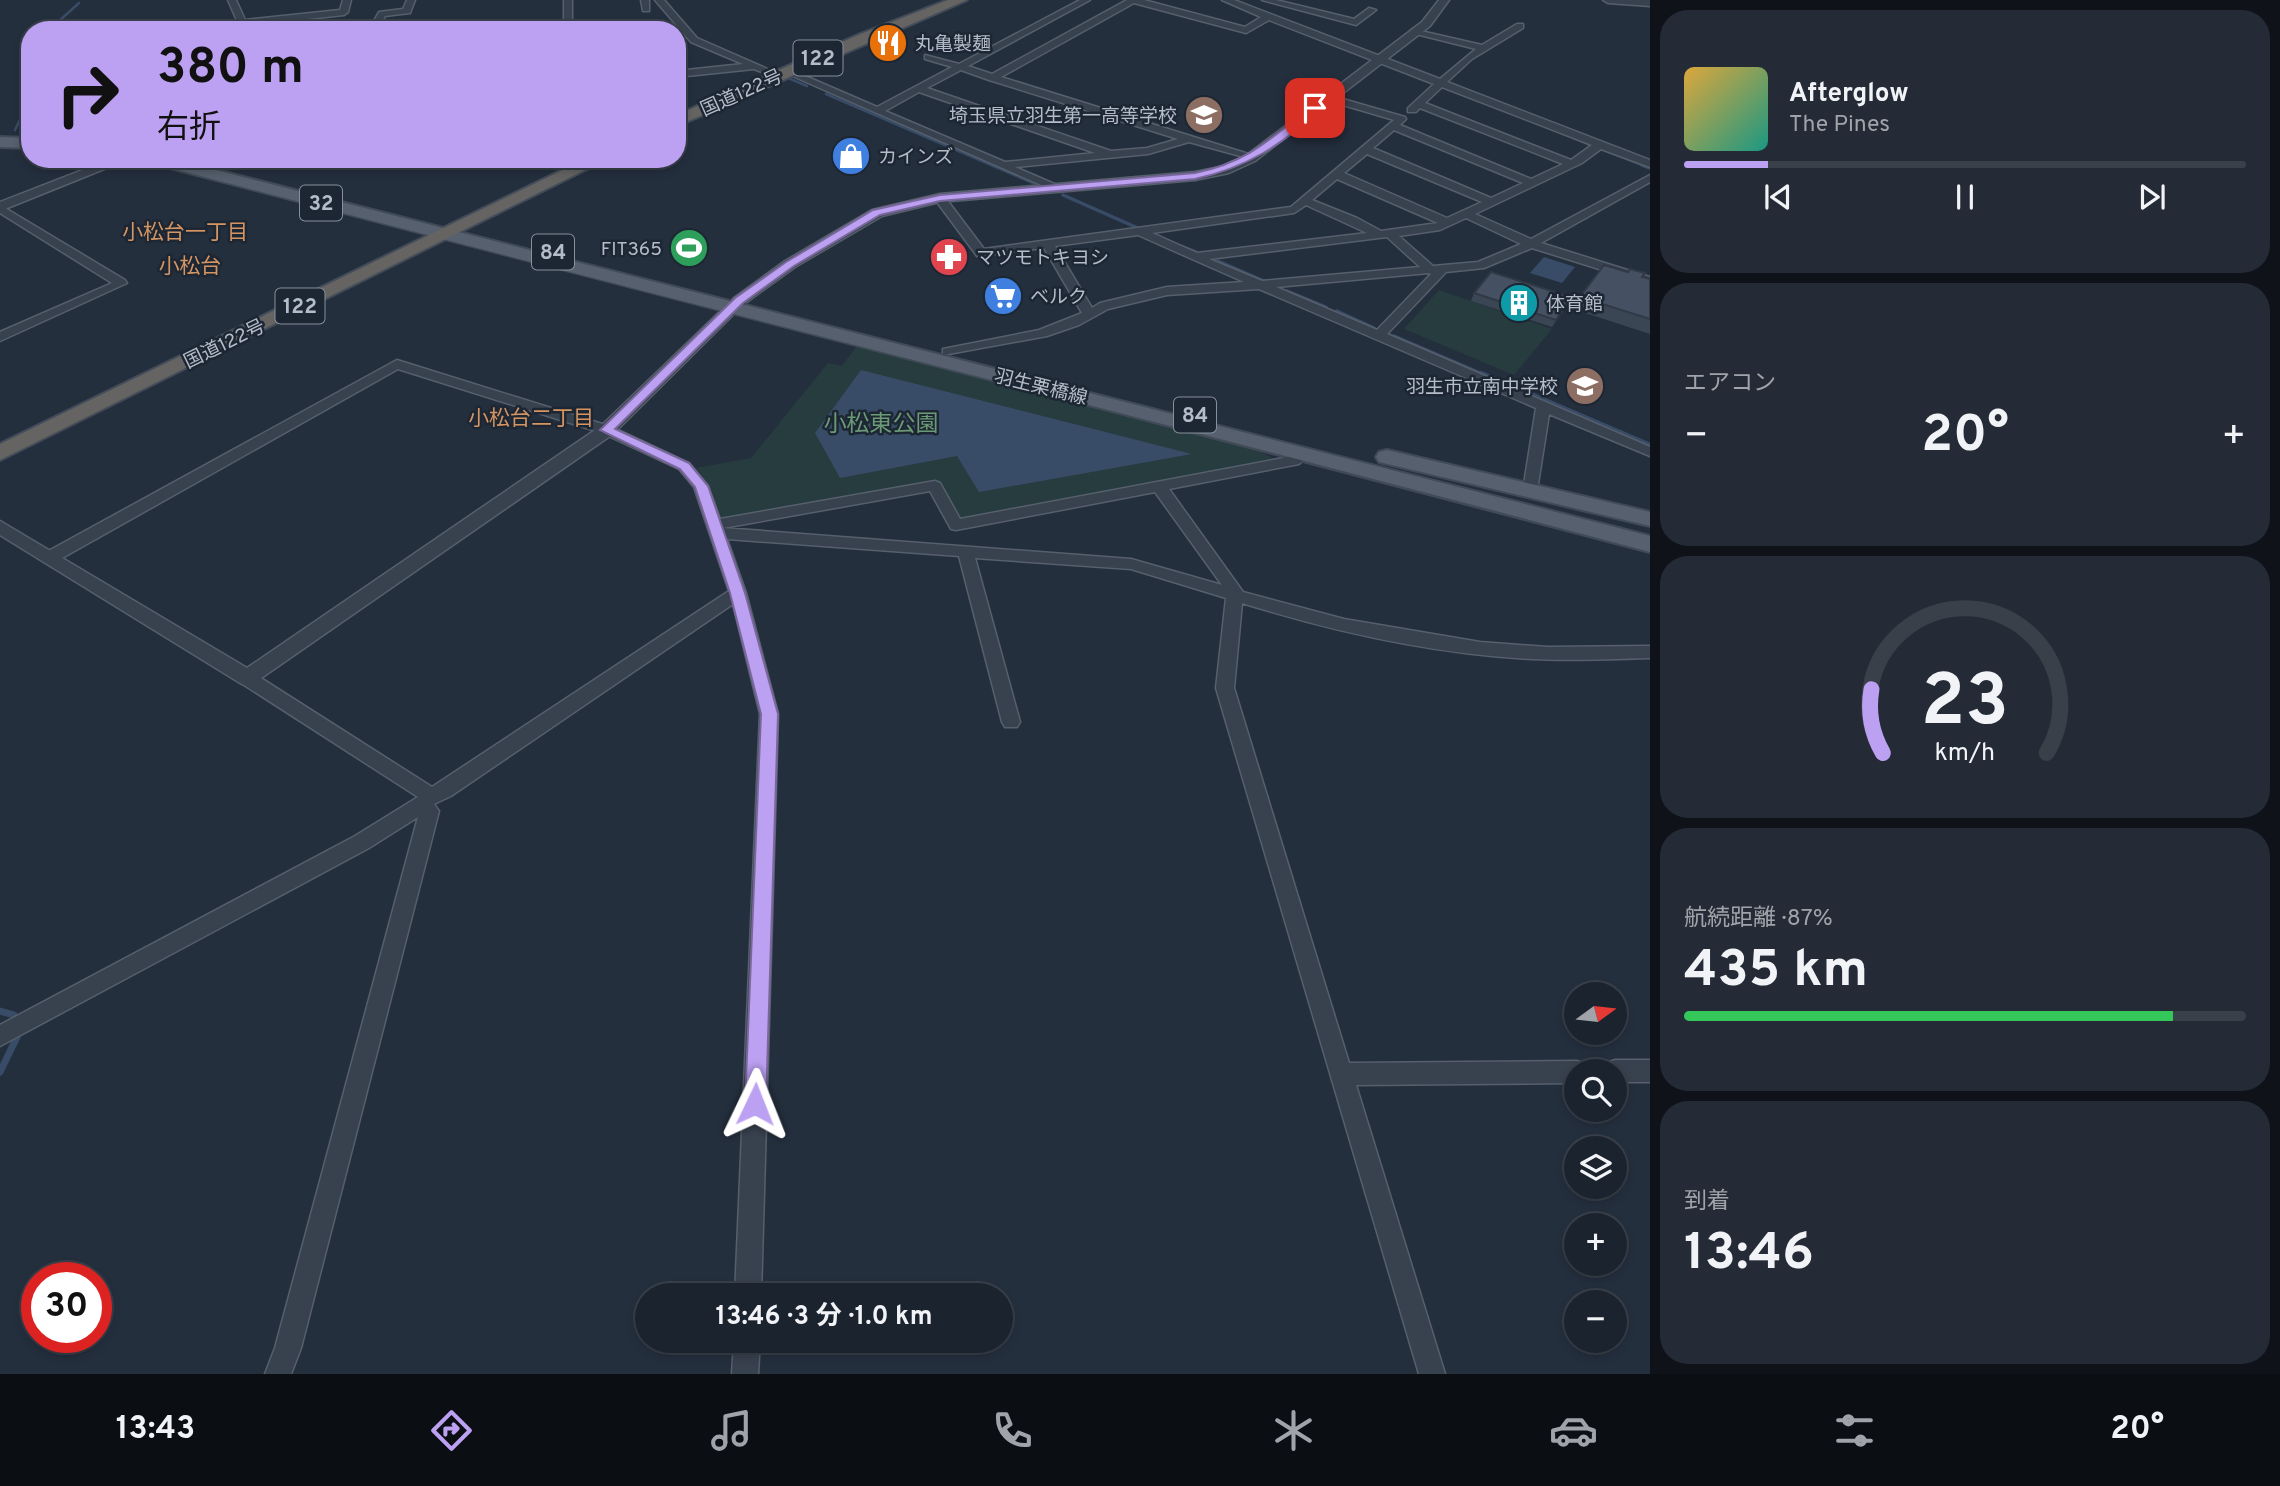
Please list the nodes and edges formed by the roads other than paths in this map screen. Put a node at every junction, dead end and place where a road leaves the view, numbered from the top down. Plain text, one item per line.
1 (232, 0) edge
2 (347, 0) edge
3 (411, 0) edge
4 (568, 0) edge
5 (659, 0) edge
6 (942, 0) edge
7 (960, 0) edge
8 (1086, 0) edge
9 (1133, 0) edge
10 (1226, 0) edge
11 (1265, 0) edge
12 (1444, 0) edge
13 (1608, 0) edge
14 (1615, 0) edge
15 (1650, 3) edge
16 (1245, 8) junction
17 (1372, 10) dead end
18 (1088, 16) dead end
19 (1267, 17) junction
20 (1098, 19) junction
21 (240, 21) edge
22 (278, 21) edge
23 (378, 21) edge
24 (568, 21) edge
25 (677, 21) edge
26 (1520, 26) dead end
27 (686, 31) edge
28 (1415, 31) junction
29 (1483, 48) junction
30 (928, 57) dead end
31 (1380, 60) junction
32 (959, 67) junction
33 (760, 69) junction
34 (786, 71) junction
35 (686, 73) edge
36 (992, 78) junction
37 (1442, 84) junction
38 (919, 89) junction
39 (1329, 98) junction
40 (1419, 104) junction
41 (686, 108) edge
42 (879, 110) junction
43 (686, 117) edge
44 (1397, 122) junction
45 (0, 135) edge
46 (21, 136) edge
47 (1191, 138) junction
48 (0, 142) edge
49 (21, 143) edge
50 (1600, 144) junction
51 (1365, 149) junction
52 (1109, 155) junction
53 (1251, 158) junction
54 (1005, 164) junction
55 (1572, 164) junction
56 (1650, 164) edge
57 (100, 168) edge
58 (190, 168) edge
59 (219, 168) edge
60 (561, 168) edge
61 (579, 168) edge
62 (1336, 174) junction
63 (1650, 178) edge
64 (1532, 183) junction
65 (1055, 188) junction
66 (940, 198) junction
67 (1305, 201) junction
68 (1491, 202) junction
69 (0, 208) edge
70 (1466, 214) junction
71 (1448, 223) junction
72 (444, 230) junction
73 (1141, 232) junction
74 (1385, 234) junction
75 (1531, 244) junction
76 (1048, 245) junction
77 (1195, 257) junction
78 (1436, 270) junction
79 (1650, 281) edge
80 (1259, 285) junction
81 (736, 305) junction
82 (1089, 314) junction
83 (1380, 334) junction
84 (0, 337) edge
85 (948, 352) junction
86 (1543, 405) junction
87 (1236, 429) junction
88 (607, 430) junction
89 (0, 440) edge
90 (1650, 452) edge
91 (0, 453) edge
92 (1301, 455) junction
93 (1531, 484) dead end
94 (1159, 487) junction
95 (1650, 519) edge
96 (0, 527) edge
97 (716, 529) junction
98 (1650, 532) edge
99 (1650, 544) edge
100 (966, 552) junction
101 (1650, 554) edge
102 (49, 558) junction
103 (738, 593) junction
104 (1234, 597) junction
105 (1650, 652) edge
106 (247, 678) junction
107 (1011, 722) dead end
108 (427, 799) junction
109 (0, 1036) edge
110 (1650, 1071) edge
111 (1564, 1072) edge
112 (1627, 1072) edge
113 (1341, 1073) junction
114 (748, 1283) edge
115 (746, 1353) edge
116 (278, 1374) edge
117 (745, 1374) edge
118 (1432, 1374) edge

1 - 21 street
2 - 22 street
3 - 23 street
4 - 24 street
5 - 25 street
6 - 33 highway, 国道122号 / 122
7 - 34 highway, 国道122号 / 122
8 - 32 street
9 - 19 street
9 - 20 street
10 - 16 street
11 - 16 street
11 - 17 street
12 - 28 street
13 - 14 street
14 - 15 street
16 - 19 street
18 - 20 street
19 - 31 street
20 - 36 street
26 - 29 street
27 - 33 street
28 - 29 street
28 - 31 street
29 - 37 street
30 - 32 street
31 - 37 street
31 - 39 street
32 - 36 street
32 - 38 street
33 - 35 street
33 - 41 highway, 国道122号 / 122
34 - 42 street
34 - 43 highway, 国道122号 / 122
36 - 47 street
37 - 40 street
37 - 50 street
38 - 42 street
38 - 52 street
39 - 44 street
39 - 53 street
40 - 44 street
40 - 55 street
42 - 54 street
44 - 51 street
44 - 64 street
45 - 46 main road
47 - 52 street
47 - 53 street
48 - 49 main road
50 - 55 street
50 - 56 street
51 - 62 street
51 - 68 street
52 - 54 street
53 - 65 street
54 - 65 street
55 - 64 street
57 - 69 street
58 - 72 main road, 32
59 - 72 main road, 32
60 - 72 highway, 国道122号 / 122
61 - 72 highway, 国道122号 / 122
62 - 67 street
62 - 71 street
63 - 75 street
64 - 68 street
65 - 66 street
66 - 76 street
66 - 81 street
67 - 73 street
67 - 74 street
68 - 70 street
69 - 84 street
70 - 71 street
70 - 75 street
71 - 74 street
72 - 81 main road, 羽生栗橋線 / 84
72 - 89 highway, 国道122号 / 122
72 - 91 highway, 国道122号 / 122
73 - 76 street
73 - 77 street
74 - 77 street
74 - 78 street
75 - 78 street
75 - 79 street
76 - 82 street
77 - 80 street
78 - 80 street
78 - 83 street
80 - 82 street
80 - 83 street
81 - 85 main road, 羽生栗橋線 / 84
81 - 87 main road, 羽生栗橋線 / 84
81 - 88 street
82 - 85 street
83 - 86 street
85 - 87 main road, 羽生栗橋線 / 84
86 - 90 street
86 - 93 street
87 - 92 main road
87 - 95 main road
87 - 98 main road, 羽生栗橋線 / 84
87 - 99 main road, 羽生栗橋線 / 84
88 - 97 street
88 - 102 street
88 - 106 street
92 - 94 street
92 - 101 main road
94 - 97 street
94 - 104 street
96 - 102 street
97 - 100 street
97 - 103 street
100 - 104 street
100 - 107 street
102 - 106 street
103 - 108 street
103 - 114 street
104 - 105 street
104 - 113 street
106 - 108 street
108 - 109 street
108 - 116 street
110 - 112 street
111 - 113 street
113 - 118 street
115 - 117 street

